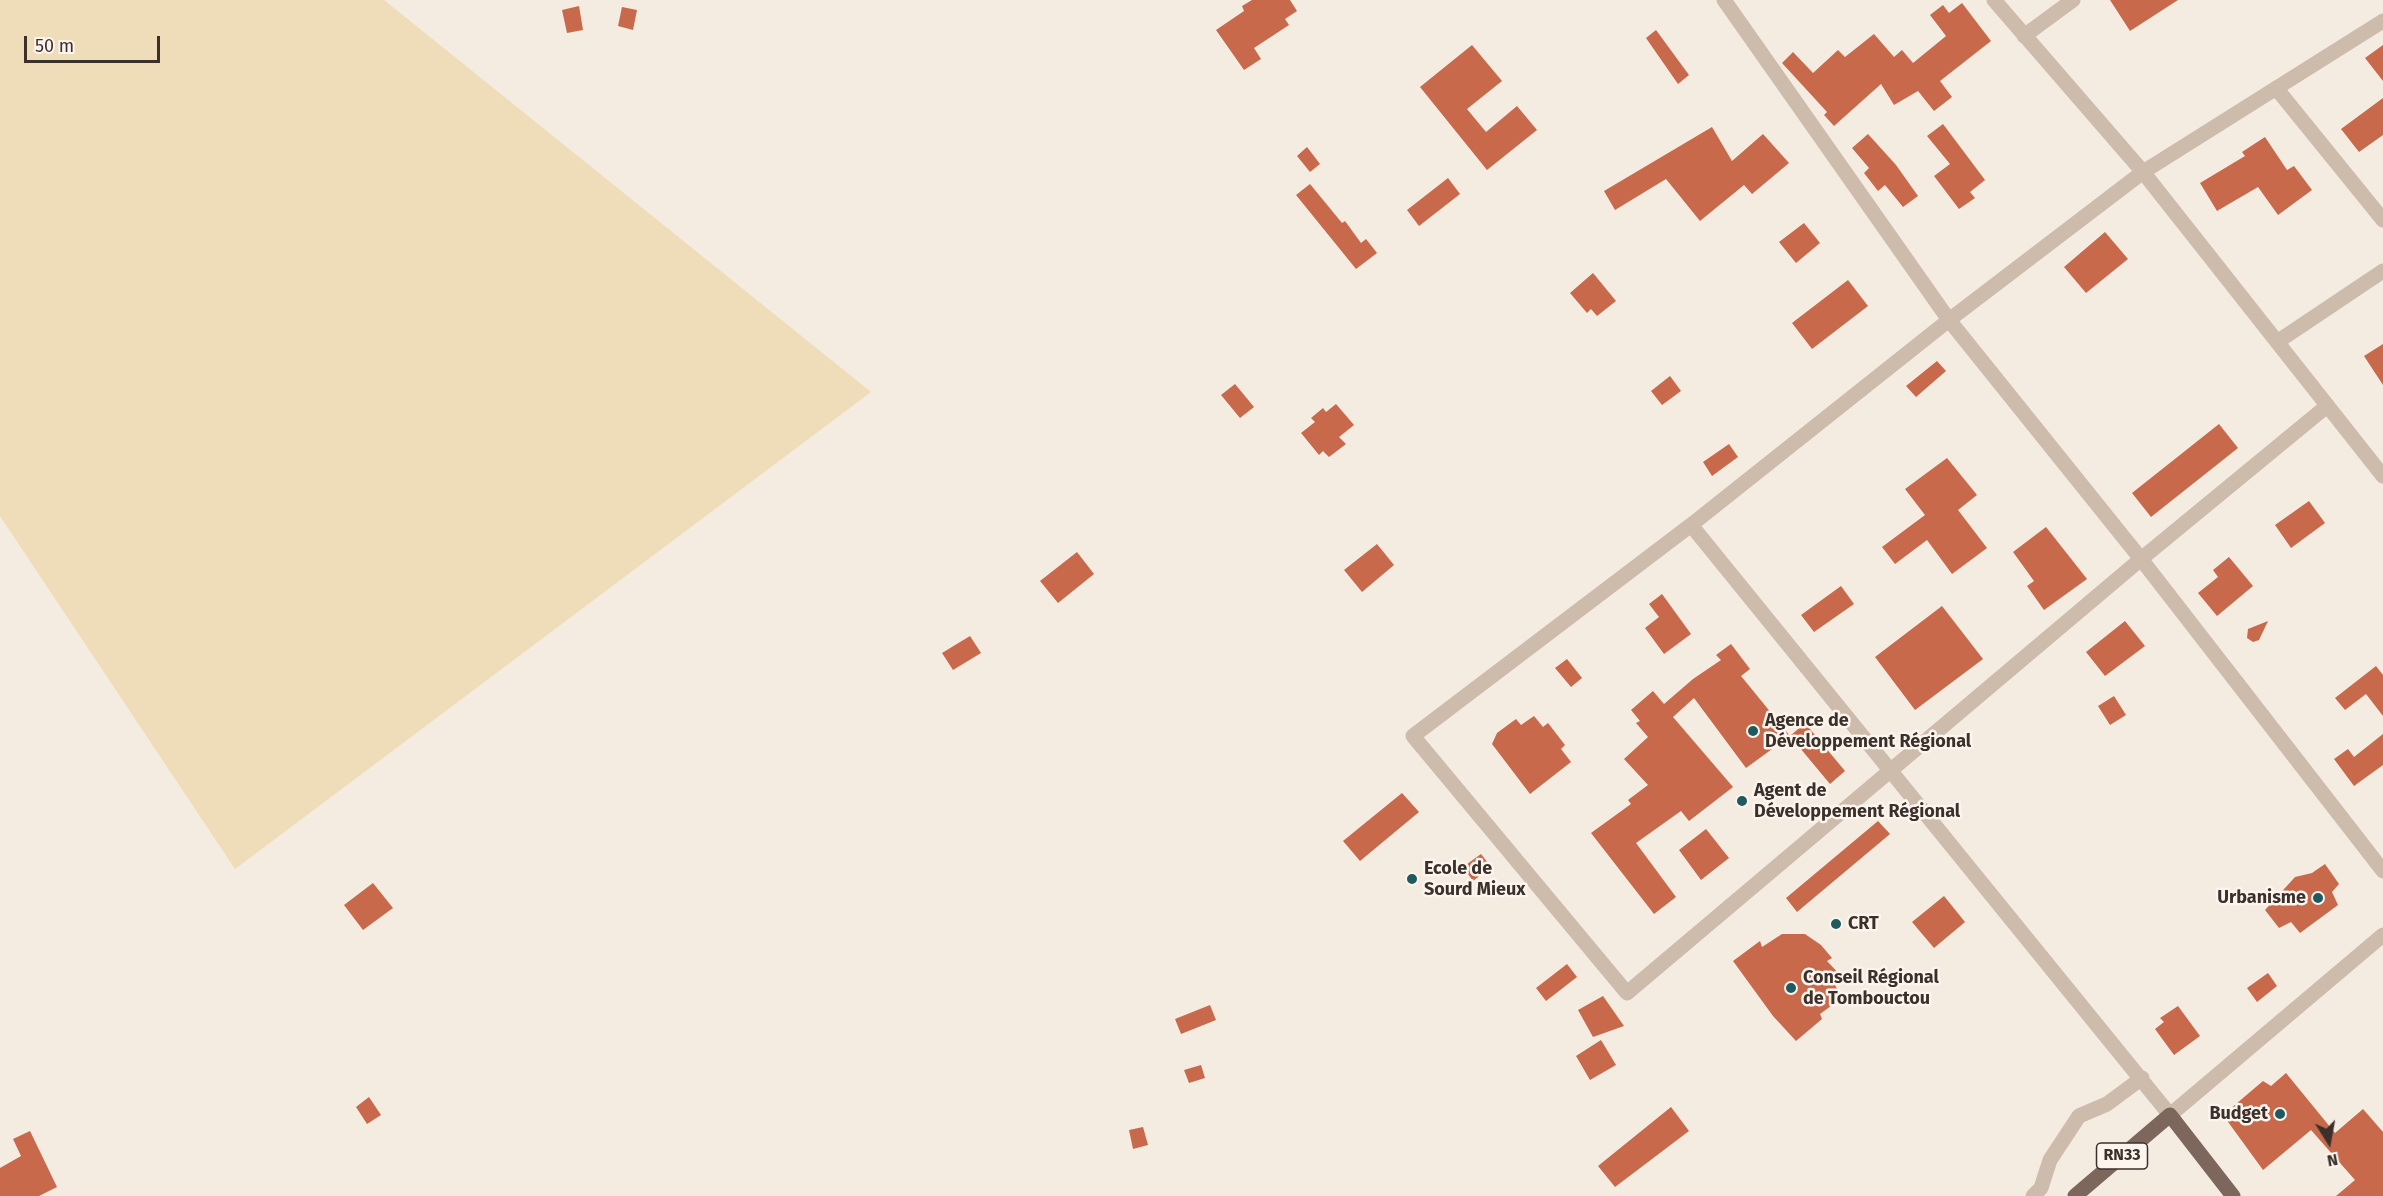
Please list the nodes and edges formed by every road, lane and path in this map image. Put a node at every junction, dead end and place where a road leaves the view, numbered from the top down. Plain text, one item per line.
1 (1724, 0) edge
2 (1994, 0) edge
3 (2073, 0) edge
4 (2383, 21) edge
5 (2024, 36) junction
6 (2276, 88) junction
7 (2143, 172) junction
8 (2383, 220) edge
9 (2383, 271) edge
10 (1949, 320) junction
11 (2277, 342) junction
12 (2328, 406) junction
13 (2383, 476) edge
14 (1691, 525) junction
15 (2141, 559) junction
16 (1890, 772) junction
17 (2383, 871) edge
18 (2383, 935) edge
19 (2142, 1078) junction
20 (2170, 1115) junction
21 (2033, 1196) edge
22 (2075, 1196) edge
23 (2233, 1196) edge

1 - 10 street
2 - 5 street
3 - 5 street
4 - 6 street
5 - 7 street
6 - 7 street
6 - 8 street
7 - 10 street
7 - 11 street
9 - 11 street
10 - 14 street
10 - 15 street
11 - 12 street
12 - 13 street
12 - 15 street
14 - 16 street
14 - 16 street
15 - 16 street
15 - 17 street
16 - 19 street
18 - 20 street
19 - 20 street
19 - 21 street
20 - 22 main road, RN33
20 - 23 main road

